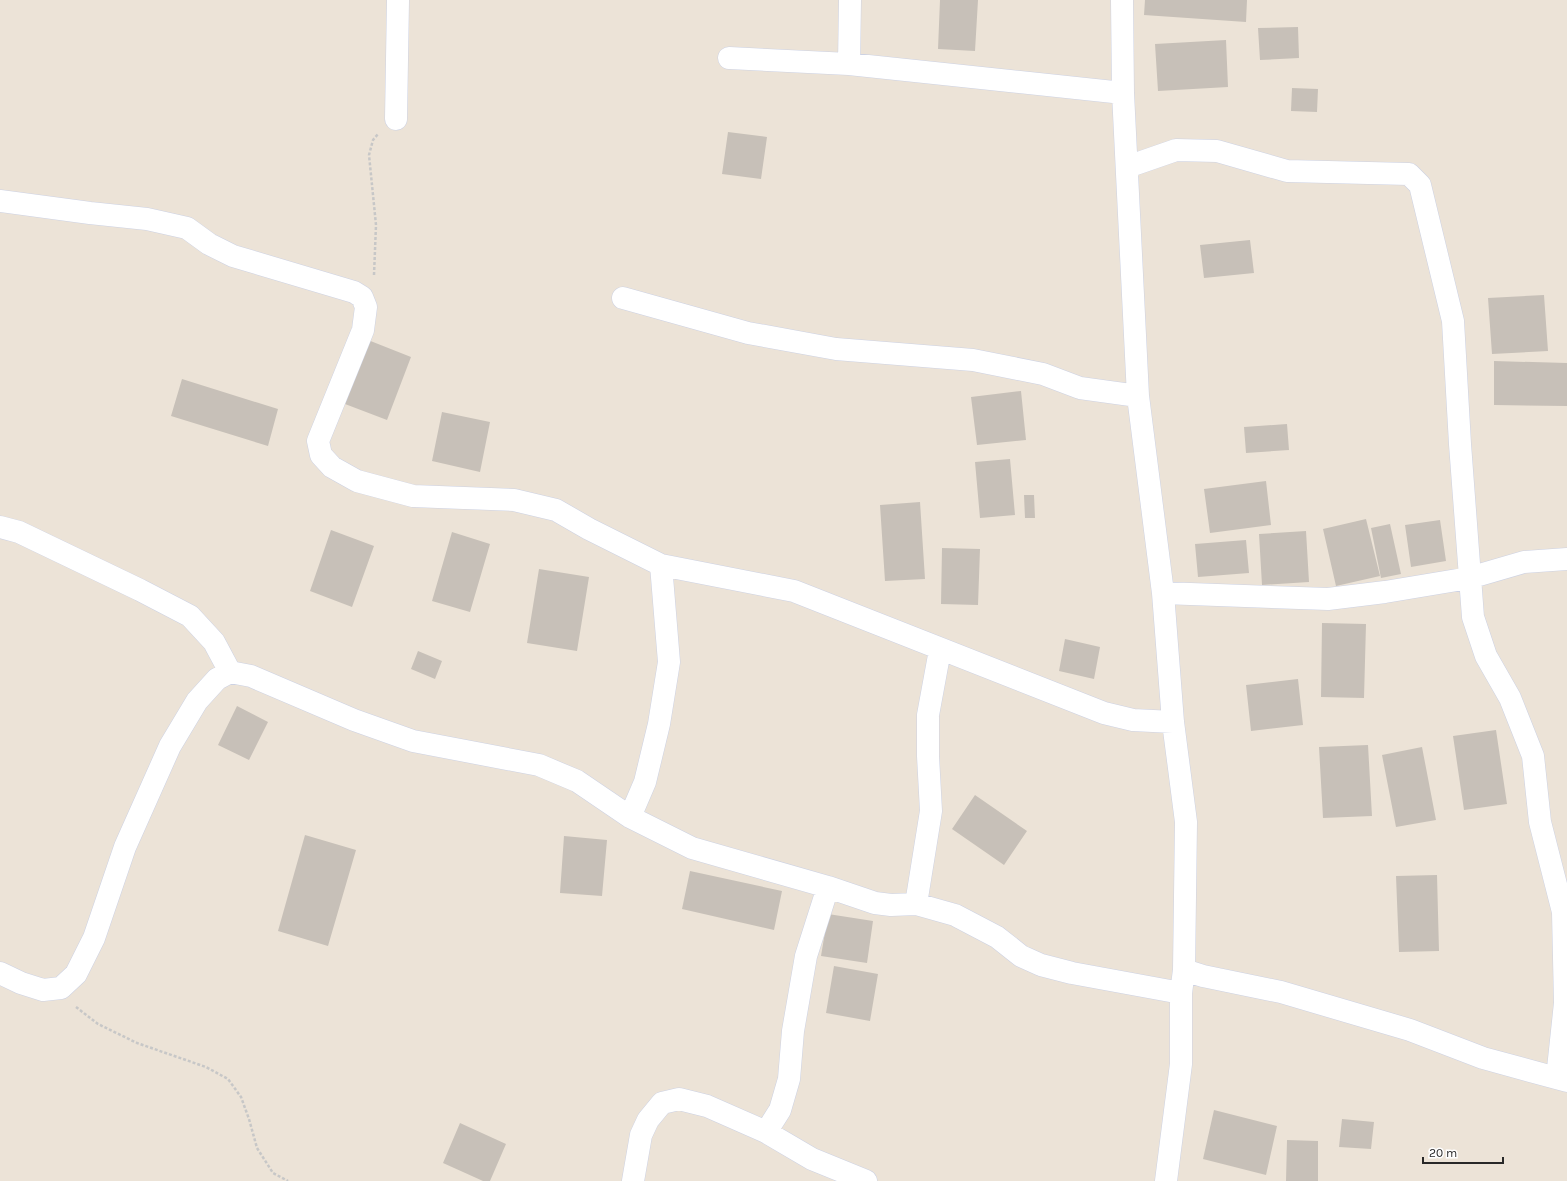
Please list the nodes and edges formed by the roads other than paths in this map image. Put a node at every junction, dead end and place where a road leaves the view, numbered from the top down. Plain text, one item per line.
1 (398, 0) edge
2 (850, 0) edge
3 (1122, 0) edge
4 (728, 58) dead end
5 (849, 64) junction
6 (1123, 93) junction
7 (396, 119) road end
8 (1127, 167) junction
9 (0, 201) edge
10 (623, 298) dead end
11 (1138, 396) junction
12 (0, 527) edge
13 (1567, 559) edge
14 (661, 565) junction
15 (1469, 578) junction
16 (1163, 592) junction
17 (940, 650) junction
18 (230, 672) junction
19 (1173, 722) junction
20 (630, 817) junction
21 (828, 887) junction
22 (916, 904) junction
23 (1184, 970) junction
24 (0, 973) edge
25 (1181, 993) junction
26 (1562, 1080) edge
27 (766, 1132) junction
28 (633, 1181) edge
29 (866, 1181) edge
30 (1166, 1181) edge

1 - 7 street
2 - 5 street
3 - 6 street
4 - 5 street
5 - 6 street
6 - 8 street
8 - 11 street
8 - 15 street
9 - 14 street
10 - 11 street
11 - 16 street
12 - 18 street
13 - 15 street
14 - 17 street
14 - 20 street
15 - 16 street
15 - 26 street
16 - 19 street
17 - 19 street
17 - 22 street
18 - 20 street
18 - 24 street
19 - 23 street
20 - 21 street
21 - 22 street
21 - 27 street
22 - 25 street
23 - 25 street
23 - 26 street
25 - 30 street
27 - 28 street
27 - 29 street

